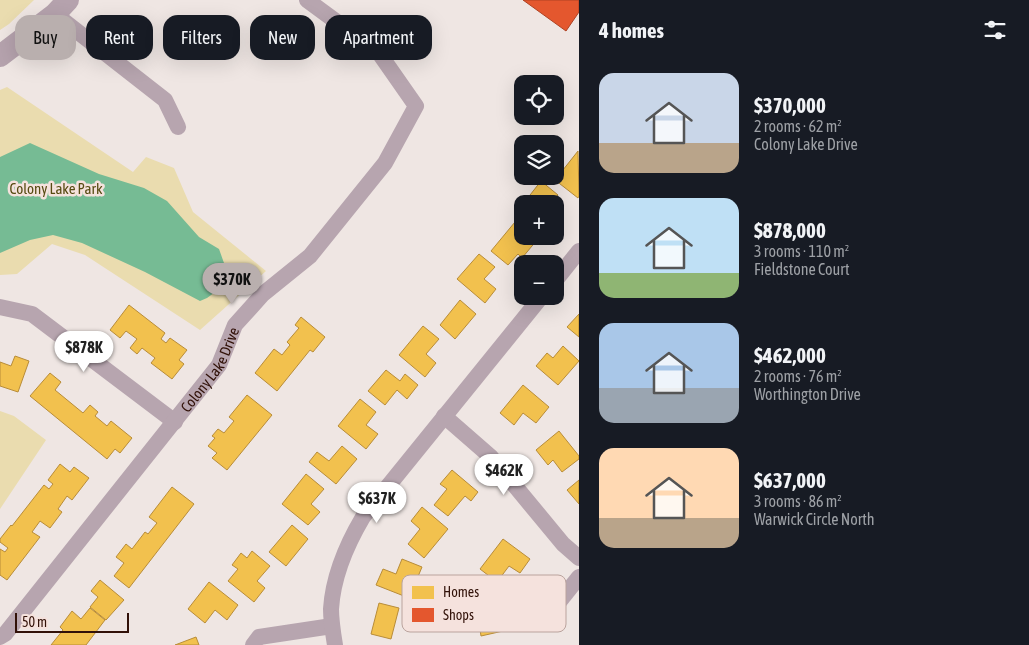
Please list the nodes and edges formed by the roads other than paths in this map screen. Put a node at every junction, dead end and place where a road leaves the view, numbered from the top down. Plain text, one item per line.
1 (307, 0) edge
2 (62, 7) edge
3 (0, 56) edge
4 (178, 127) dead end
5 (579, 251) edge
6 (564, 269) edge
7 (535, 305) edge
8 (0, 307) edge
9 (444, 416) junction
10 (175, 422) junction
11 (579, 558) edge
12 (579, 577) edge
13 (566, 593) edge
14 (332, 626) junction
15 (0, 637) edge
16 (253, 645) edge
17 (335, 645) edge

1 - 10 street, Colony Lake Drive
2 - 3 street
2 - 4 street
5 - 6 street
7 - 9 street
8 - 10 street
9 - 11 street
9 - 14 street
10 - 15 street, Colony Lake Drive
12 - 13 street
14 - 16 street
14 - 17 street

